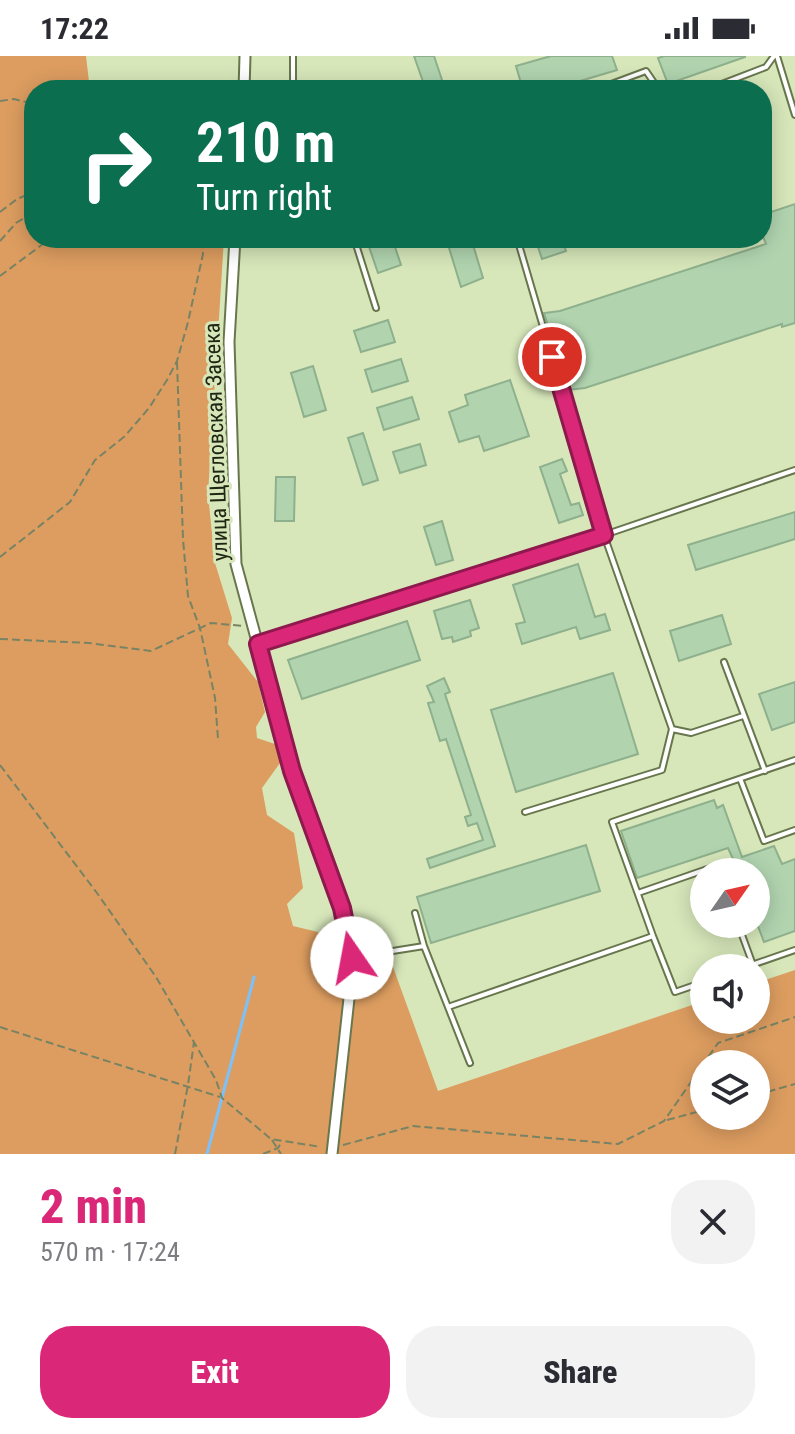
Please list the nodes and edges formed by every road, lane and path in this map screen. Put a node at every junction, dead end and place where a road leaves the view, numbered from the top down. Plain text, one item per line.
1 (245, 56) edge
2 (293, 56) edge
3 (775, 56) edge
4 (244, 80) edge
5 (293, 80) edge
6 (622, 80) edge
7 (652, 80) edge
8 (732, 80) edge
9 (0, 101) edge
10 (24, 102) edge
11 (795, 115) edge
12 (24, 196) edge
13 (0, 212) edge
14 (24, 218) edge
15 (0, 241) edge
16 (38, 248) edge
17 (203, 248) edge
18 (234, 248) edge
19 (357, 248) edge
20 (520, 248) edge
21 (0, 276) edge
22 (376, 308) dead end
23 (177, 361) junction
24 (795, 470) edge
25 (604, 535) junction
26 (0, 557) edge
27 (253, 626) junction
28 (200, 628) junction
29 (0, 639) edge
30 (258, 644) junction
31 (724, 662) dead end
32 (744, 715) junction
33 (672, 729) junction
34 (218, 739) dead end
35 (795, 760) edge
36 (0, 765) edge
37 (765, 771) junction
38 (741, 780) junction
39 (525, 812) dead end
40 (795, 830) edge
41 (690, 875) edge
42 (637, 893) junction
43 (415, 913) dead end
44 (653, 936) junction
45 (424, 946) junction
46 (795, 950) edge
47 (352, 958) junction
48 (770, 959) edge
49 (690, 987) edge
50 (448, 1007) junction
51 (795, 1017) edge
52 (0, 1027) edge
53 (194, 1041) junction
54 (470, 1063) dead end
55 (795, 1084) edge
56 (188, 1085) junction
57 (770, 1091) edge
58 (222, 1098) junction
59 (690, 1114) edge
60 (664, 1121) junction
61 (271, 1139) junction
62 (282, 1142) junction
63 (278, 1148) junction
64 (332, 1151) edge
65 (175, 1154) edge
66 (263, 1154) edge
67 (281, 1154) edge

1 - 4 street
2 - 5 lane
3 - 8 lane
3 - 11 lane
6 - 7 lane
9 - 10 path
12 - 13 path
14 - 15 path
16 - 21 path
17 - 23 path
18 - 27 street, улица Щегловская Засека
19 - 22 lane
20 - 25 lane
23 - 26 path
23 - 28 path
24 - 25 lane
25 - 30 lane
25 - 33 lane
27 - 28 path
27 - 30 street, улица Щегловская Засека
28 - 29 path
28 - 34 path
30 - 47 street, улица Щегловская Засека
31 - 32 lane
32 - 33 lane
32 - 37 lane
33 - 39 lane
35 - 37 lane
36 - 53 path
37 - 38 lane
38 - 40 lane
38 - 42 lane
41 - 42 lane
42 - 44 lane
43 - 45 lane
44 - 49 lane
44 - 50 lane
45 - 47 lane
45 - 50 lane
46 - 48 lane
47 - 64 street, улица Щегловская Засека
50 - 54 lane
51 - 60 path
52 - 56 path
53 - 56 path
53 - 58 path
55 - 57 path
56 - 58 path
56 - 65 path
58 - 61 path
59 - 60 path
60 - 64 path
61 - 62 path
61 - 63 path
62 - 63 path
62 - 64 path
63 - 66 path
63 - 67 path

